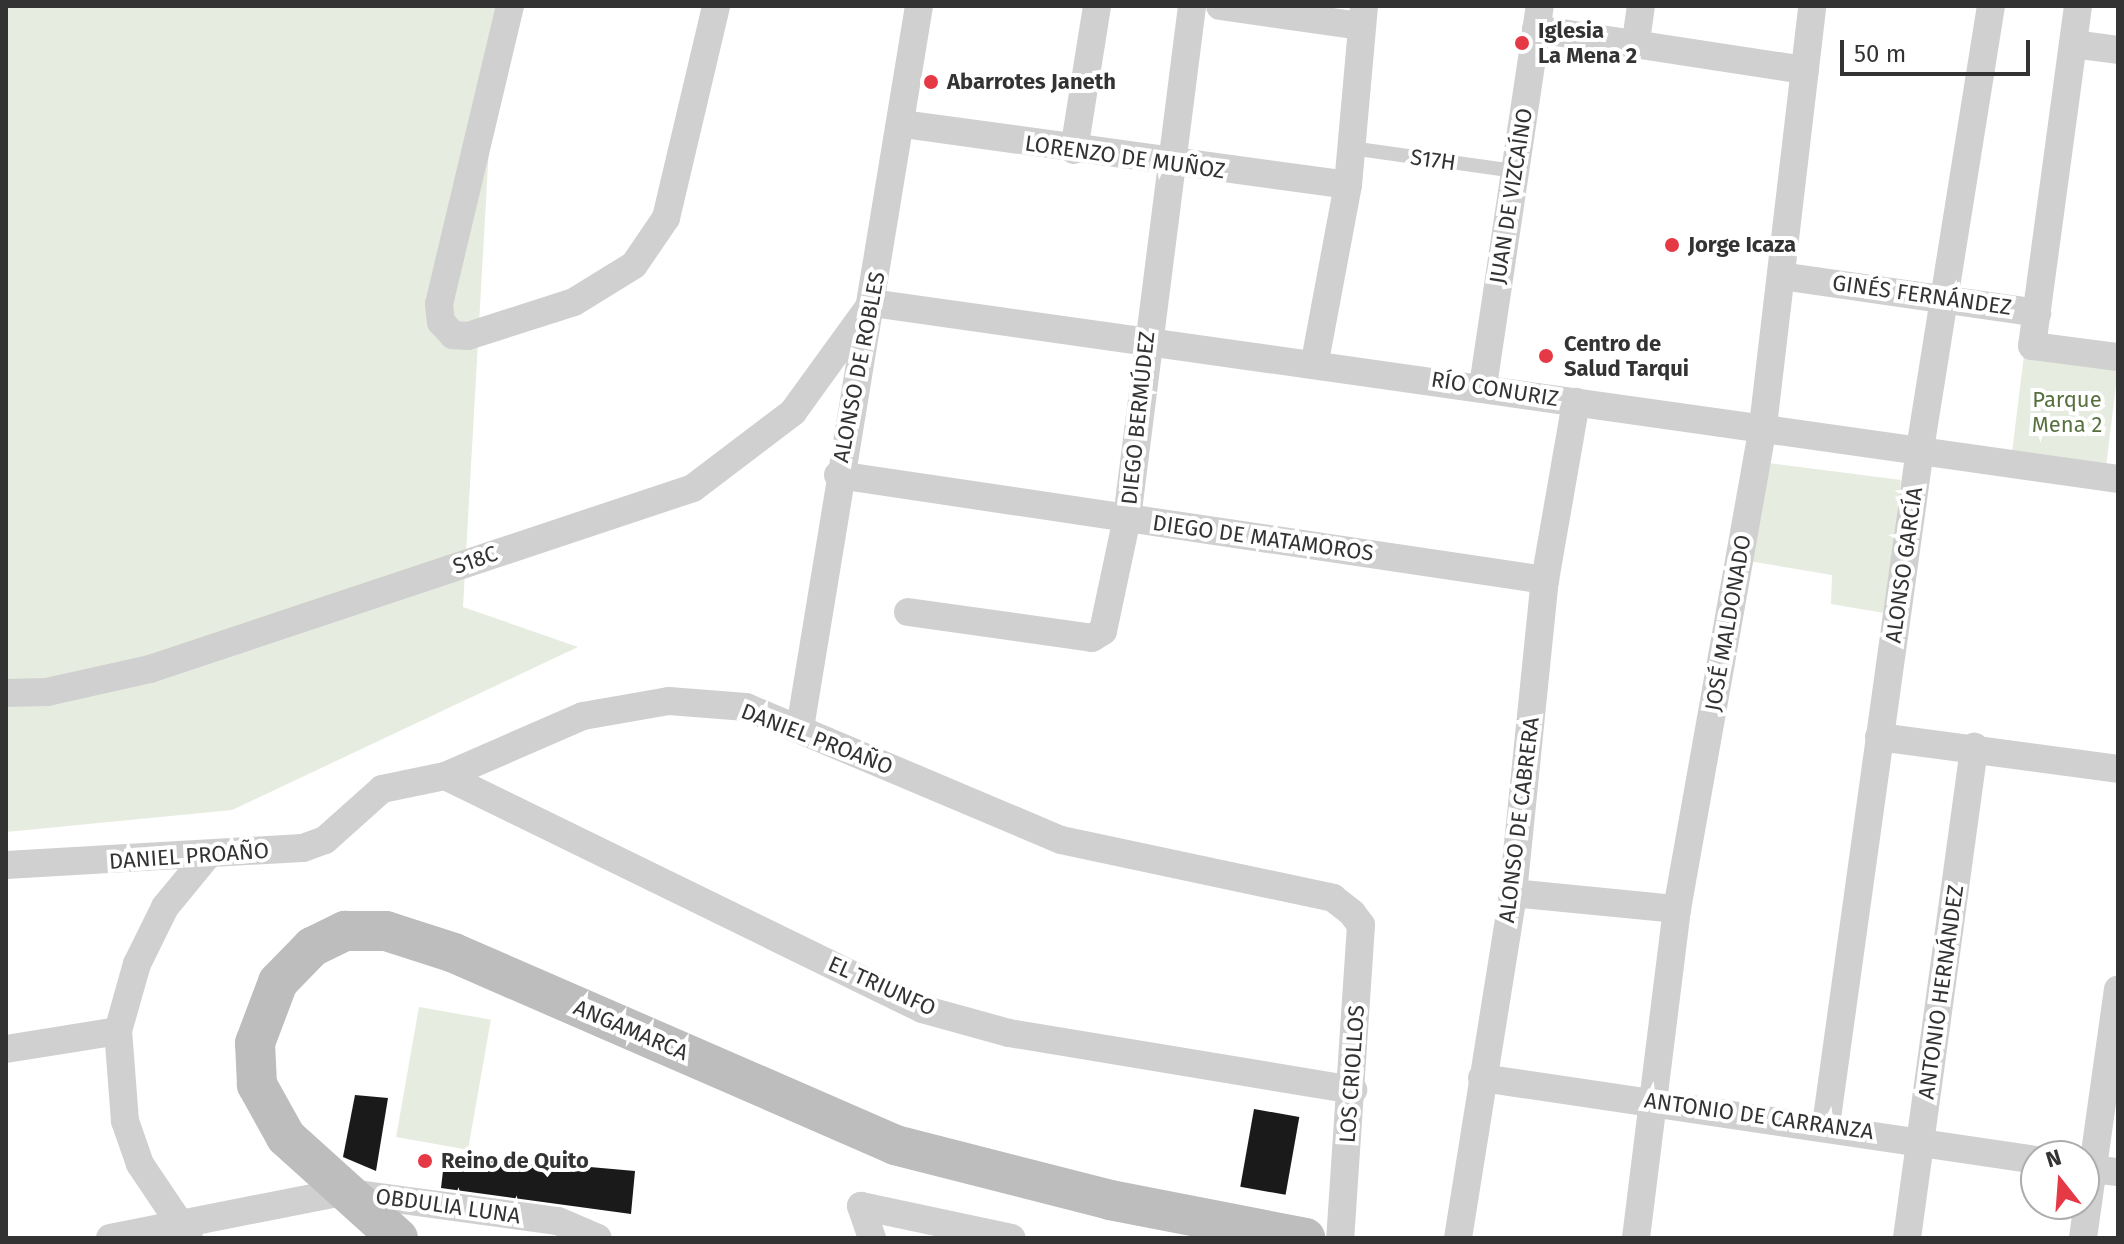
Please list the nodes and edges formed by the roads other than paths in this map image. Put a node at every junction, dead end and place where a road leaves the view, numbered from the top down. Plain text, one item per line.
1 (510, 6) edge
2 (716, 6) edge
3 (919, 6) edge
4 (1097, 6) edge
5 (1192, 6) edge
6 (1220, 6) edge
7 (1641, 6) edge
8 (1812, 6) edge
9 (1991, 6) edge
10 (2078, 6) edge
11 (1362, 16) edge
12 (1538, 17) edge
13 (1636, 41) junction
14 (2073, 44) junction
15 (2118, 50) edge
16 (1805, 70) junction
17 (903, 124) junction
18 (1351, 148) junction
19 (1074, 150) junction
20 (1167, 164) junction
21 (1515, 171) junction
22 (1348, 185) junction
23 (1781, 276) junction
24 (1944, 296) junction
25 (872, 303) junction
26 (2037, 313) junction
27 (1146, 339) junction
28 (2118, 357) edge
29 (1315, 361) junction
30 (1483, 386) junction
31 (1576, 402) junction
32 (1763, 426) junction
33 (1920, 449) junction
34 (838, 475) junction
35 (2118, 479) edge
36 (1127, 518) junction
37 (1545, 580) junction
38 (908, 612) dead end
39 (6, 693) edge
40 (800, 728) junction
41 (1879, 737) junction
42 (1974, 747) junction
43 (2118, 769) edge
44 (445, 776) junction
45 (206, 857) junction
46 (6, 865) edge
47 (1513, 893) junction
48 (1677, 909) junction
49 (1352, 913) joint
50 (2118, 989) edge
51 (118, 1031) junction
52 (6, 1049) edge
53 (1482, 1078) junction
54 (1353, 1090) junction
55 (1650, 1100) junction
56 (1826, 1125) junction
57 (2092, 1140) edge
58 (1920, 1141) junction
59 (2020, 1157) edge
60 (343, 1192) junction
61 (183, 1233) edge
62 (110, 1238) edge
63 (398, 1238) edge
64 (598, 1238) edge
65 (872, 1238) edge
66 (1012, 1238) edge
67 (1305, 1238) edge
68 (1340, 1238) edge
69 (1458, 1238) edge
70 (1636, 1238) edge
71 (1907, 1238) edge

1 - 2 street
3 - 17 street, ALONSO DE ROBLES
4 - 19 street
5 - 20 street, DIEGO BERMÚDEZ
6 - 11 street
7 - 13 street
8 - 16 street, JOSÉ MALDONADO
9 - 24 street, ALONSO GARCÍA
10 - 14 street
11 - 18 street
12 - 13 street
12 - 21 street, JUAN DE VIZCAÍNO
13 - 16 street
14 - 15 street
14 - 26 street
16 - 23 street, JOSÉ MALDONADO
17 - 19 street, LORENZO DE MUÑOZ
17 - 25 street, ALONSO DE ROBLES
18 - 21 lane, S17H
18 - 22 street
19 - 20 street, LORENZO DE MUÑOZ
20 - 22 street, LORENZO DE MUÑOZ
20 - 27 street, DIEGO BERMÚDEZ
21 - 30 street, JUAN DE VIZCAÍNO
22 - 29 street
23 - 24 street, GINÉS FERNÁNDEZ
23 - 32 street, JOSÉ MALDONADO
24 - 26 street, GINÉS FERNÁNDEZ
24 - 33 street, ALONSO GARCÍA
25 - 27 street, RÍO CONURIZ
25 - 34 street, ALONSO DE ROBLES
25 - 39 street, S18C
26 - 28 street, GINÉS FERNÁNDEZ
27 - 29 street, RÍO CONURIZ
27 - 36 street, DIEGO BERMÚDEZ
29 - 30 street, RÍO CONURIZ
30 - 31 street, RÍO CONURIZ
31 - 32 street, RÍO CONURIZ
31 - 37 street, ALONSO DE CABRERA
32 - 33 street, RÍO CONURIZ
32 - 48 street, JOSÉ MALDONADO
33 - 35 street, RÍO CONURIZ
33 - 41 street, ALONSO GARCÍA
34 - 36 street, DIEGO DE MATAMOROS
34 - 40 street, ALONSO DE ROBLES
36 - 37 street, DIEGO DE MATAMOROS
36 - 38 street, DIEGO BERMÚDEZ
37 - 47 street, ALONSO DE CABRERA
40 - 44 street, DANIEL PROAÑO
40 - 49 street, DANIEL PROAÑO
41 - 42 street
41 - 56 street, ALONSO GARCÍA
42 - 43 street
42 - 58 street, ANTONIO HERNÁNDEZ
44 - 45 street, DANIEL PROAÑO
44 - 54 street, EL TRIUNFO
45 - 46 street, DANIEL PROAÑO
45 - 51 street
47 - 48 street
47 - 53 street, ALONSO DE CABRERA
48 - 55 street, JOSÉ MALDONADO
49 - 54 street, LOS CRIOLLOS
50 - 57 street
51 - 52 street
51 - 61 street
53 - 55 street, ANTONIO DE CARRANZA
53 - 69 street, ALONSO DE CABRERA
54 - 68 street, LOS CRIOLLOS
55 - 56 street, ANTONIO DE CARRANZA
55 - 70 street, JOSÉ MALDONADO
56 - 58 street, ANTONIO DE CARRANZA
58 - 59 street, ANTONIO DE CARRANZA
58 - 71 street, ANTONIO HERNÁNDEZ
60 - 61 street, OBDULIA LUNA
60 - 63 street, ANGAMARCA
60 - 64 street, OBDULIA LUNA
60 - 67 street, ANGAMARCA
61 - 62 street, OBDULIA LUNA
65 - 66 street

